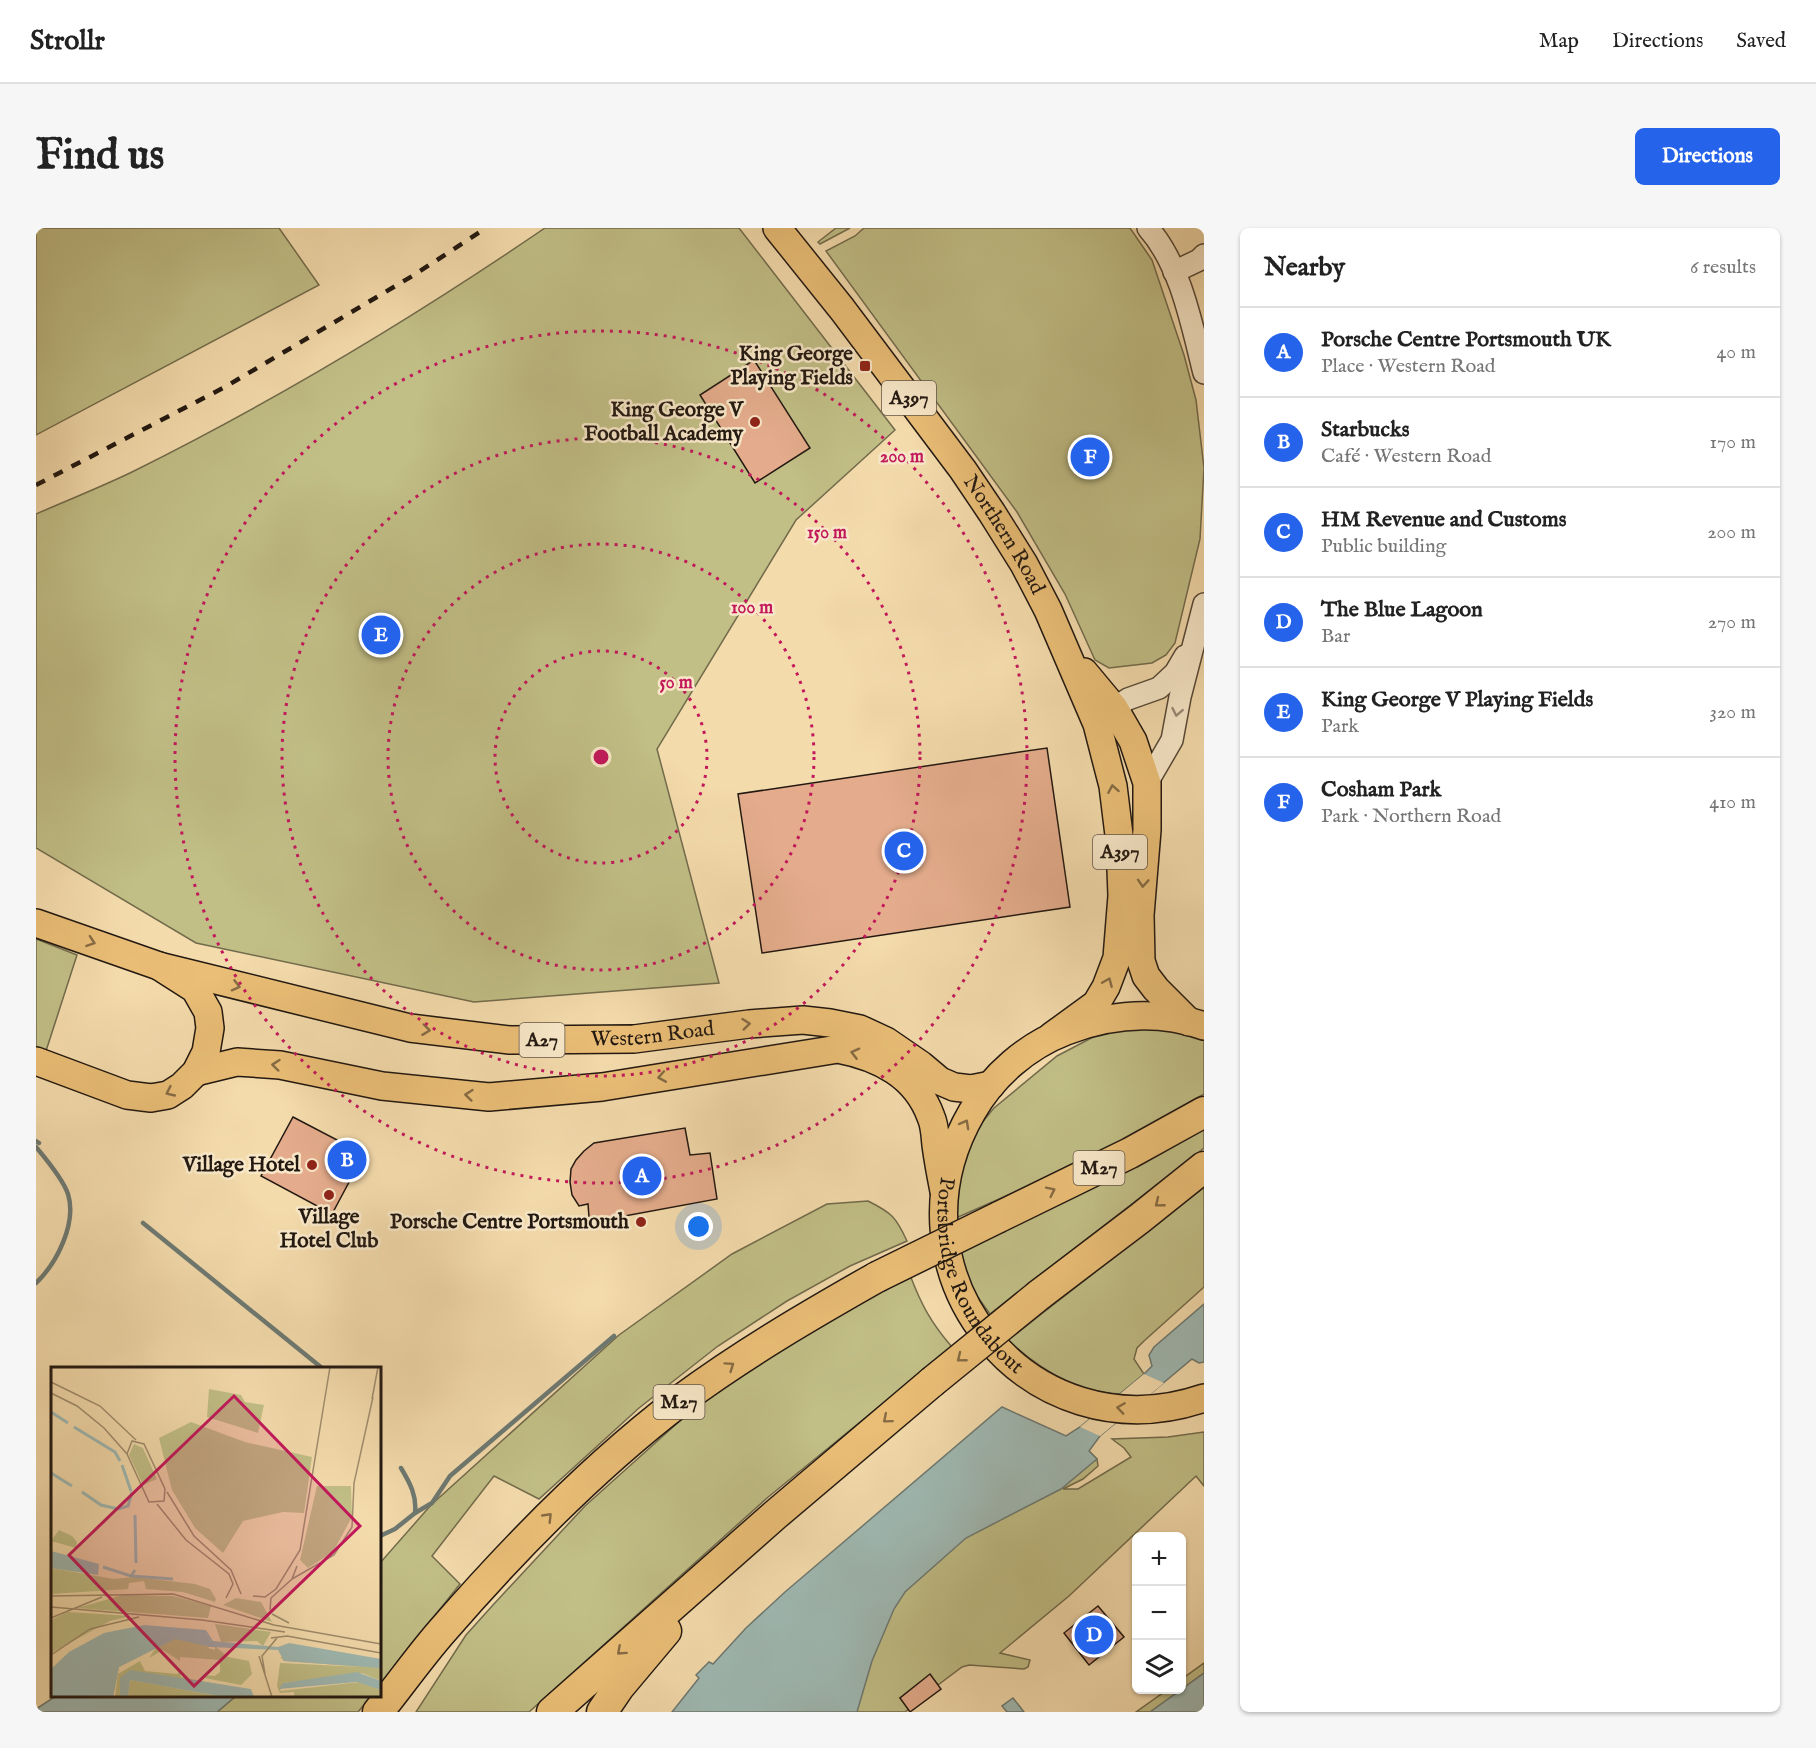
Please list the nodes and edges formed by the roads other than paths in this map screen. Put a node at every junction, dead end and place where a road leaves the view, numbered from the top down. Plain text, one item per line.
1 (777, 228) edge
2 (1148, 228) edge
3 (1202, 259) edge
4 (1174, 272) junction
5 (1204, 373) edge
6 (1204, 604) edge
7 (1193, 643) junction
8 (1106, 716) junction
9 (1148, 783) junction
10 (36, 923) edge
11 (159, 966) junction
12 (1197, 1024) edge
13 (1052, 1036) junction
14 (36, 1061) edge
15 (196, 1072) junction
16 (922, 1081) junction
17 (991, 1085) junction
18 (1201, 1114) edge
19 (1204, 1167) edge
20 (944, 1191) junction
21 (1204, 1398) edge
22 (775, 1515) junction
23 (508, 1560) junction
24 (378, 1712) edge
25 (401, 1712) edge
26 (552, 1712) edge
27 (602, 1712) edge

1 - 8 main road, Northern Road / A397
2 - 4 street
3 - 4 street
4 - 5 street
6 - 7 street
7 - 8 street
7 -> 9 street
8 - 9 main road, Northern Road / A397
13 -> 8 main road, Northern Road / A397
9 -> 12 main road, Northern Road / A397
10 -> 11 main road
11 - 15 main road
11 -> 16 main road, Western Road / A27
12 - 13 main road, Portsbridge Roundabout
13 - 17 main road, Portsbridge Roundabout
15 -> 14 main road
16 -> 15 main road, Western Road / A27
16 - 17 main road, Western Road / A27
16 - 20 main road
20 -> 17 main road, Portsbridge Roundabout
23 -> 18 highway, M27, bridge
19 -> 22 highway, bridge
21 -> 20 main road, Portsbridge Roundabout
22 -> 26 highway
22 - 27 highway
23 - 24 highway, M27
23 - 25 highway

